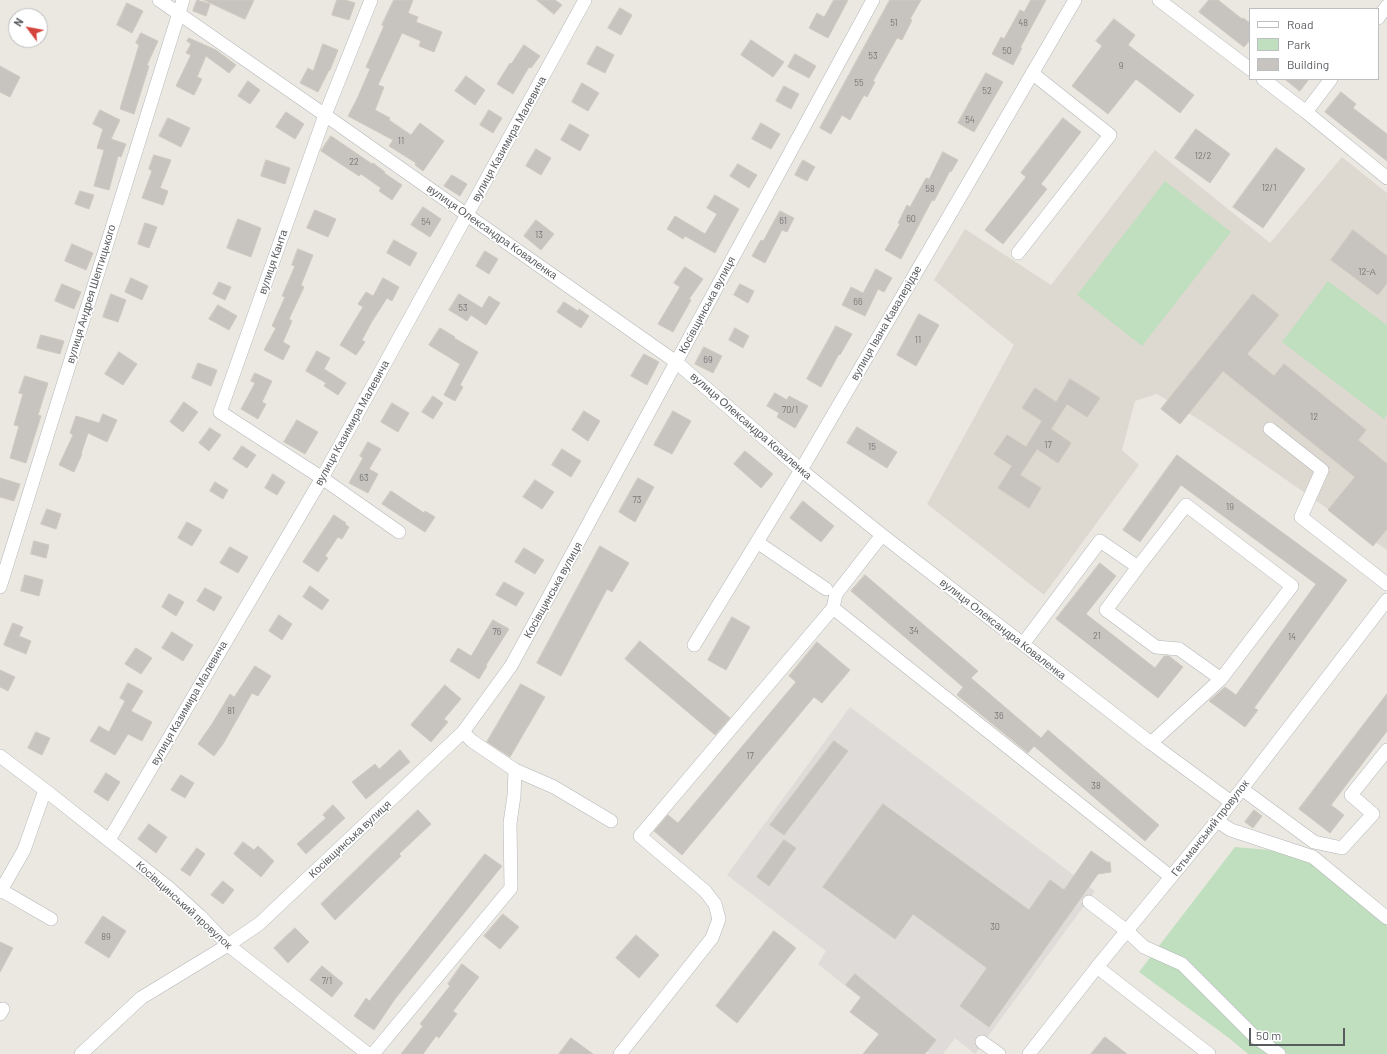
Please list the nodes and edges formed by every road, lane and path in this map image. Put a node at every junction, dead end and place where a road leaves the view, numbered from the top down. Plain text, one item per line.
1 (159, 0) edge
2 (183, 0) edge
3 (371, 0) edge
4 (585, 0) edge
5 (873, 0) edge
6 (1075, 0) edge
7 (1159, 0) edge
8 (1387, 6) edge
9 (179, 14) junction
10 (1379, 17) edge
11 (1249, 68) edge
12 (1032, 73) junction
13 (1264, 80) edge
14 (1330, 80) edge
15 (1306, 112) junction
16 (325, 115) junction
17 (1387, 178) edge
18 (467, 215) junction
19 (1018, 253) dead end
20 (676, 362) junction
21 (1270, 429) dead end
22 (801, 470) junction
23 (322, 478) junction
24 (399, 532) dead end
25 (882, 535) junction
26 (757, 542) junction
27 (1138, 567) junction
28 (1387, 584) edge
29 (0, 587) edge
30 (826, 589) dead end
31 (1387, 600) edge
32 (833, 608) junction
33 (1023, 644) junction
34 (694, 645) dead end
35 (1221, 679) junction
36 (463, 732) junction
37 (1151, 743) junction
38 (1387, 750) edge
39 (0, 756) edge
40 (515, 770) junction
41 (1242, 788) junction
42 (45, 790) junction
43 (1230, 802) junction
44 (611, 821) dead end
45 (1217, 821) junction
46 (109, 840) junction
47 (1172, 877) junction
48 (1, 891) edge
49 (1089, 902) dead end
50 (1387, 918) edge
51 (51, 919) dead end
52 (1127, 931) junction
53 (228, 945) junction
54 (1097, 967) junction
55 (982, 1042) dead end
56 (81, 1054) edge
57 (368, 1054) edge
58 (373, 1054) edge
59 (620, 1054) edge
60 (999, 1054) edge
61 (1029, 1054) edge
62 (1209, 1054) edge
63 (1279, 1054) edge

1 - 9 street, вулиця Олександра Коваленка
2 - 9 street, вулиця Андрея Шептицького
3 - 16 street, вулиця Канта
4 - 18 street, вулиця Казимира Малевича
5 - 20 street, Косівщинська вулиця
6 - 12 street, вулиця Івана Кавалерідзе
7 - 11 street
8 - 10 street
9 - 16 street, вулиця Олександра Коваленка
9 - 29 street, вулиця Андрея Шептицького
12 - 19 street
12 - 22 street, вулиця Івана Кавалерідзе
13 - 15 street
14 - 15 street
15 - 17 street
16 - 18 street, вулиця Олександра Коваленка
16 - 23 street, вулиця Канта
18 - 20 street, вулиця Олександра Коваленка
18 - 23 street, вулиця Казимира Малевича
20 - 22 street, вулиця Олександра Коваленка
20 - 36 street, Косівщинська вулиця
21 - 28 street
22 - 25 street, вулиця Олександра Коваленка
22 - 26 street, вулиця Івана Кавалерідзе
23 - 24 street
23 - 46 street, вулиця Казимира Малевича
25 - 32 street
25 - 33 street, вулиця Олександра Коваленка
26 - 30 street
26 - 34 street, вулиця Івана Кавалерідзе
27 - 33 street
27 - 35 street
27 - 35 street
31 - 41 street, Гетьманський провулок
32 - 47 street
32 - 59 street
33 - 37 street, вулиця Олександра Коваленка
35 - 37 street
36 - 40 street
36 - 53 street, Косівщинська вулиця
37 - 43 street, вулиця Олександра Коваленка
38 - 41 street
39 - 42 street, Косівщинський провулок
40 - 44 street
40 - 58 street
41 - 43 street, Гетьманський провулок
42 - 46 street, Косівщинський провулок
42 - 48 street
43 - 45 street, Гетьманський провулок
45 - 47 street, Гетьманський провулок
45 - 50 street
46 - 53 street, Косівщинський провулок
47 - 52 street, Гетьманський провулок
48 - 51 street
49 - 52 street
52 - 54 street, Гетьманський провулок
52 - 63 street
53 - 56 street, Косівщинська вулиця
53 - 57 street, Косівщинський провулок
54 - 61 street, Гетьманський провулок
54 - 62 street
55 - 60 street

